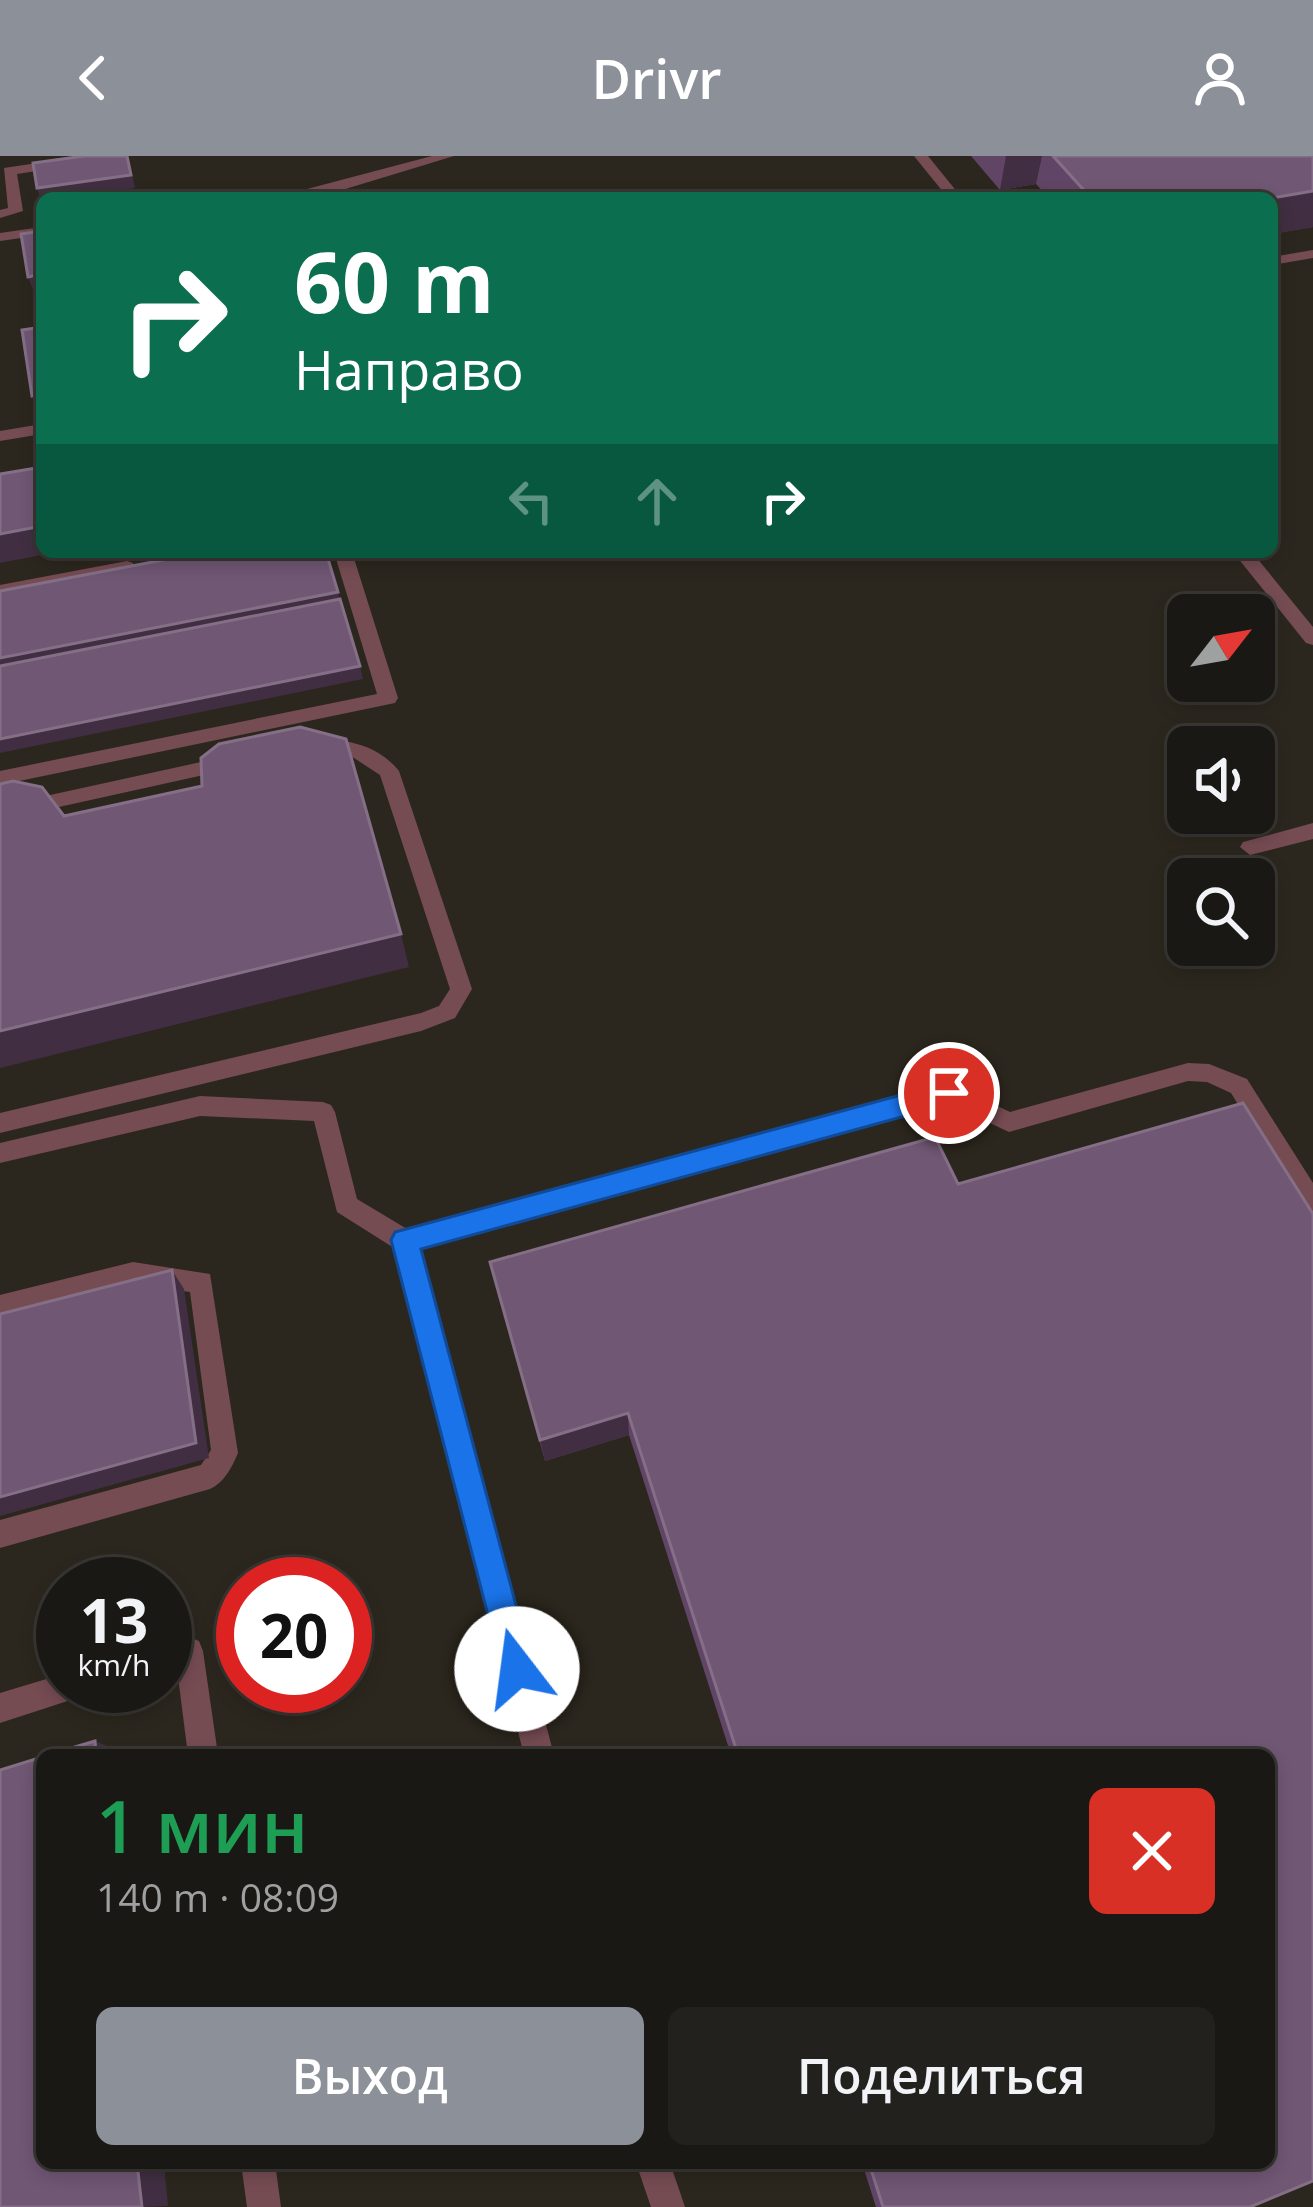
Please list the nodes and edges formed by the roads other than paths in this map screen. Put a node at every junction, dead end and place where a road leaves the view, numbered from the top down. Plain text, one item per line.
1 (447, 156) edge
2 (921, 156) edge
3 (74, 162) edge
4 (317, 192) edge
5 (950, 192) edge
6 (0, 214) edge
7 (36, 232) edge
8 (0, 237) edge
9 (1313, 254) edge
10 (1278, 260) edge
11 (36, 430) edge
12 (0, 436) edge
13 (345, 558) edge
14 (1247, 558) edge
15 (137, 565) edge
16 (0, 591) edge
17 (1313, 639) edge
18 (296, 749) edge
19 (250, 759) edge
20 (0, 778) edge
21 (0, 813) edge
22 (1313, 831) edge
23 (1250, 847) dead end
24 (0, 1123) edge
25 (0, 1153) edge
26 (1313, 1204) edge
27 (405, 1240) junction
28 (0, 1307) edge
29 (0, 1534) edge
30 (192, 1673) edge
31 (36, 1697) edge
32 (0, 1708) edge
33 (202, 1749) edge
34 (537, 1749) edge
35 (259, 2169) edge
36 (655, 2169) edge
37 (264, 2207) edge
38 (668, 2207) edge

1 - 4 lane
2 - 5 lane
3 - 6 lane
7 - 8 lane
9 - 10 lane
11 - 12 lane
13 - 20 lane
14 - 17 lane
15 - 16 lane
18 - 24 lane
19 - 21 lane
22 - 23 lane
25 - 27 lane
26 - 27 lane
27 - 34 lane
28 - 29 lane
30 - 33 lane
31 - 32 lane
35 - 37 lane
36 - 38 lane

